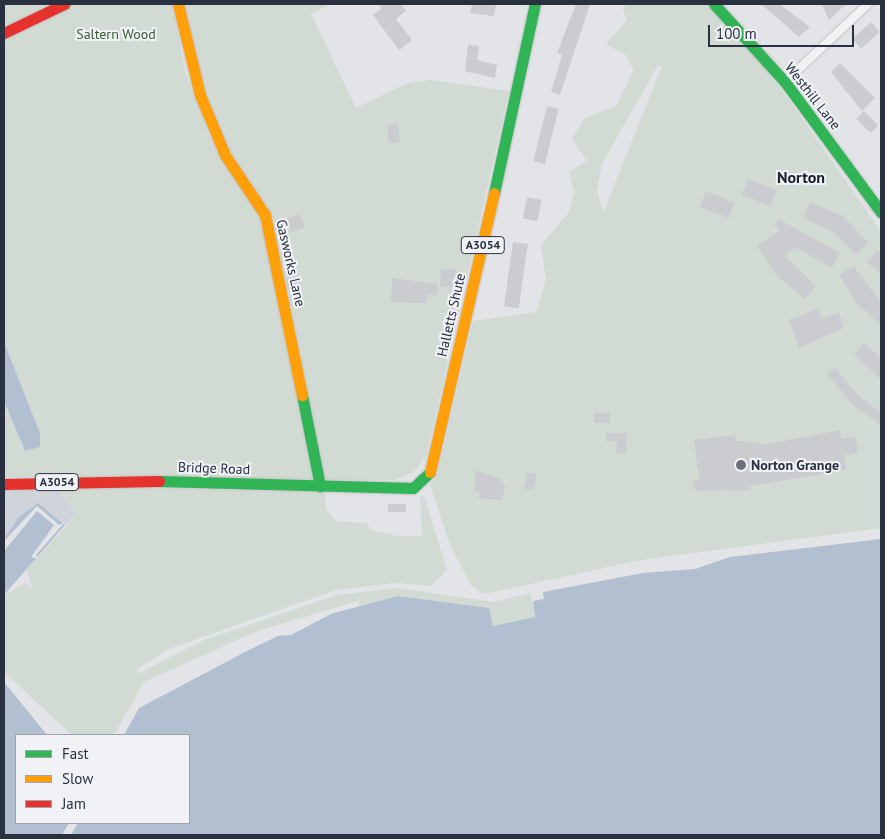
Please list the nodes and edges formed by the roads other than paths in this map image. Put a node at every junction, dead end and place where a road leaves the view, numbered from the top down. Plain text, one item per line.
1 (64, 4) edge
2 (178, 4) edge
3 (536, 4) edge
4 (714, 4) edge
5 (868, 4) edge
6 (4, 33) edge
7 (785, 82) junction
8 (880, 210) edge
9 (4, 484) edge
10 (422, 484) joint
11 (320, 486) junction

1 - 6 main road
2 - 11 main road, Gasworks Lane
3 - 10 main road, Halletts Shute / A3054
4 - 7 main road, Westhill Lane
5 - 7 street
7 - 8 main road, Westhill Lane
9 - 11 main road, Bridge Road / A3054
10 - 11 main road, Bridge Road / A3054

